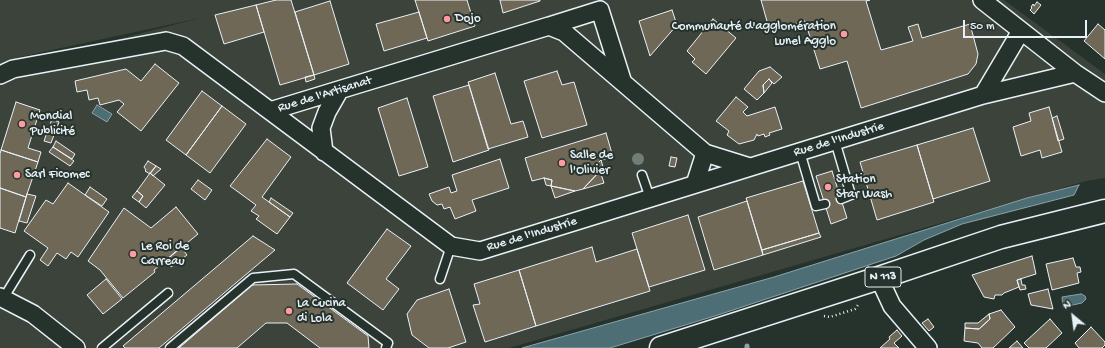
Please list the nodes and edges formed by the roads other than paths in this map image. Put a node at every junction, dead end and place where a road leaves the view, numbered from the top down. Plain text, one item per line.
1 (982, 0) edge
2 (549, 26) junction
3 (1021, 31) junction
4 (1075, 73) junction
5 (0, 75) edge
6 (623, 83) junction
7 (339, 91) junction
8 (1105, 93) edge
9 (982, 95) junction
10 (270, 111) junction
11 (835, 141) junction
12 (324, 152) junction
13 (800, 152) junction
14 (705, 153) junction
15 (750, 167) junction
16 (642, 174) dead end
17 (695, 184) junction
18 (650, 198) junction
19 (841, 199) dead end
20 (824, 204) dead end
21 (1105, 211) edge
22 (451, 246) junction
23 (30, 255) dead end
24 (879, 278) junction
25 (440, 279) dead end
26 (168, 293) dead end
27 (2, 298) edge
28 (76, 348) edge
29 (102, 348) edge
30 (170, 348) edge
31 (386, 348) edge
32 (661, 348) edge
33 (928, 348) edge

1 - 3 street
2 - 6 street
2 - 6 street, Rue de l'Artisanat
2 - 7 street, Rue de l'Artisanat
3 - 4 street
3 - 9 street
4 - 8 street
4 - 9 street, Rue de l'Industrie
5 - 10 street, Rue de l'Artisanat
6 - 14 street
7 - 10 street, Rue de l'Artisanat
7 - 12 street
9 - 11 street, Rue de l'Industrie
10 - 12 street, Rue de l'Industrie
11 - 13 street, Rue de l'Industrie
11 - 19 lane
12 - 22 street, Rue de l'Industrie
13 - 15 street, Rue de l'Industrie
13 - 20 lane
14 - 15 street
14 - 17 street
15 - 17 street, Rue de l'Industrie
16 - 18 lane
17 - 18 street, Rue de l'Industrie
18 - 22 street, Rue de l'Industrie
21 - 24 main road, N 113
22 - 25 lane
23 - 27 lane
24 - 32 main road, N 113
24 - 33 street
26 - 29 lane
27 - 28 street
30 - 31 lane

